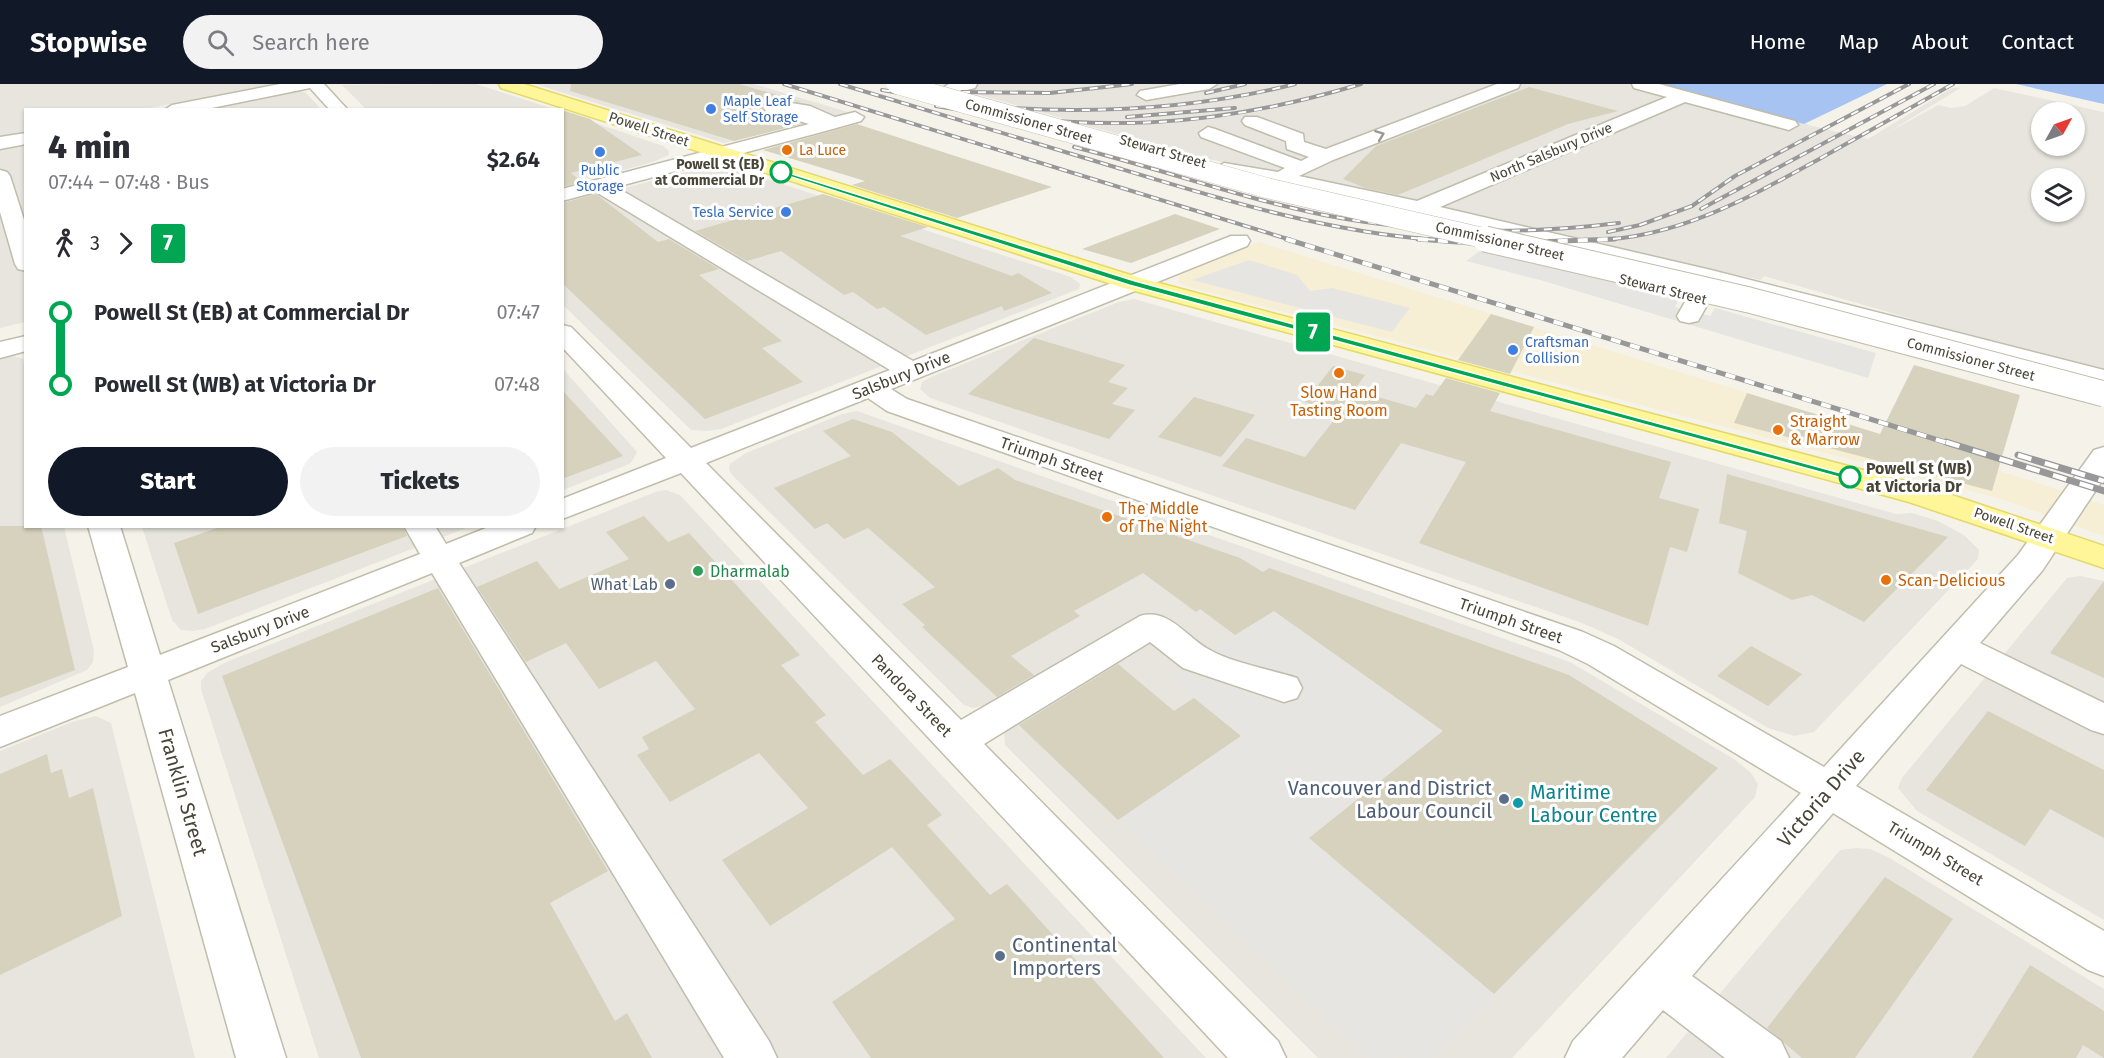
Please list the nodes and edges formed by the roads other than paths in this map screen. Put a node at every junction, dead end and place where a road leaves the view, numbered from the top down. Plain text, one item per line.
1 (306, 84) edge
2 (315, 84) edge
3 (507, 84) edge
4 (897, 84) edge
5 (929, 84) edge
6 (969, 84) edge
7 (1209, 84) edge
8 (1512, 84) edge
9 (1640, 84) edge
10 (949, 89) junction
11 (1146, 96) dead end
12 (1683, 96) junction
13 (176, 105) edge
14 (338, 108) edge
15 (855, 117) dead end
16 (1251, 121) dead end
17 (1789, 125) dead end
18 (1208, 133) dead end
19 (24, 138) edge
20 (0, 143) edge
21 (722, 153) junction
22 (1326, 156) junction
23 (1302, 167) junction
24 (1224, 169) junction
25 (0, 176) edge
26 (1280, 178) junction
27 (599, 185) junction
28 (564, 194) edge
29 (1419, 208) junction
30 (1239, 241) dead end
31 (24, 257) edge
32 (1132, 283) junction
33 (1701, 297) junction
34 (24, 329) edge
35 (564, 334) edge
36 (0, 335) edge
37 (24, 344) edge
38 (0, 350) edge
39 (910, 371) junction
40 (2104, 378) edge
41 (870, 387) junction
42 (2104, 394) edge
43 (2104, 406) edge
44 (2104, 456) edge
45 (687, 460) junction
46 (564, 509) edge
47 (105, 528) edge
48 (510, 528) edge
49 (2049, 536) junction
50 (429, 543) edge
51 (2104, 557) edge
52 (1956, 646) junction
53 (148, 673) junction
54 (1284, 688) dead end
55 (2104, 720) edge
56 (0, 732) edge
57 (957, 741) junction
58 (1829, 789) junction
59 (2104, 955) edge
60 (1660, 980) junction
61 (261, 1058) edge
62 (752, 1058) edge
63 (1261, 1058) edge
64 (1590, 1058) edge
65 (1764, 1058) edge

1 - 13 street
2 - 14 street
3 - 21 main road, Powell Street
4 - 42 street, Commissioner Street, bridge
5 - 10 street, Stewart Street
6 - 10 street
7 - 11 street
22 -> 8 street
9 - 12 street
10 - 24 street, Stewart Street
12 - 17 street
12 - 29 street, North Salsbury Drive
15 - 21 street
16 - 22 street
18 - 23 street
19 - 20 street
21 - 27 street
21 - 32 main road, Powell Street
22 - 23 street
23 - 26 street
24 - 26 street, Stewart Street
24 - 33 street, Stewart Street
25 - 31 street
26 - 29 street, Stewart Street
27 - 28 street
27 - 39 street
29 - 33 street, Stewart Street
30 - 32 street, Salsbury Drive
32 - 39 street, Salsbury Drive
32 - 49 main road, Powell Street
33 - 40 street, Stewart Street
33 - 43 street, Stewart Street
34 - 36 street
35 - 45 street, Pandora Street
37 - 38 street
39 - 41 street, Salsbury Drive
41 - 45 street, Salsbury Drive
41 - 58 street, Triumph Street
44 - 49 street, Victoria Drive
45 - 46 street, Salsbury Drive
45 - 57 street, Pandora Street
47 - 53 street, Franklin Street
48 - 50 street, Salsbury Drive
49 - 51 main road, Powell Street
49 - 52 street, Victoria Drive
50 - 53 street, Salsbury Drive
50 - 62 street
52 - 55 street
52 - 58 street, Victoria Drive
53 - 56 street, Salsbury Drive
53 - 61 street, Franklin Street
54 - 57 street
57 - 63 street, Pandora Street
58 - 59 street, Triumph Street
58 - 60 street, Victoria Drive
60 - 64 street, Victoria Drive
60 - 65 street

